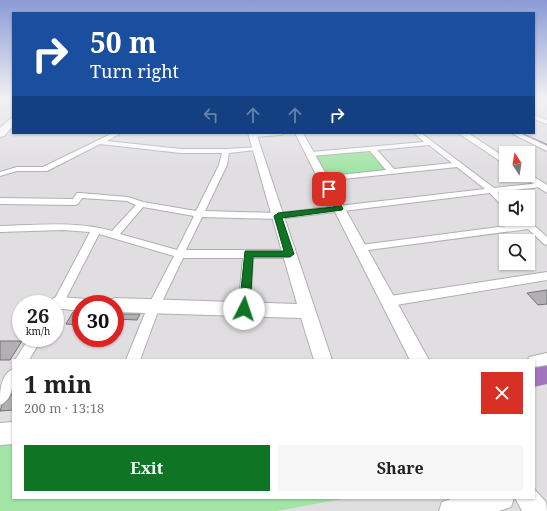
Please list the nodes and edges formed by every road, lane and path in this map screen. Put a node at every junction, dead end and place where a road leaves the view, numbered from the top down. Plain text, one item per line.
1 (12, 122) edge
2 (0, 134) edge
3 (116, 134) edge
4 (253, 134) edge
5 (300, 134) edge
6 (418, 134) edge
7 (464, 134) edge
8 (516, 134) edge
9 (99, 142) junction
10 (430, 143) junction
11 (257, 148) junction
12 (372, 149) junction
13 (547, 149) edge
14 (226, 151) junction
15 (311, 154) junction
16 (499, 157) edge
17 (458, 165) junction
18 (392, 172) junction
19 (0, 174) edge
20 (324, 179) junction
21 (535, 180) edge
22 (545, 186) edge
23 (491, 190) junction
24 (499, 198) edge
25 (0, 201) edge
26 (141, 204) junction
27 (339, 209) junction
28 (199, 214) junction
29 (278, 216) junction
30 (530, 226) joint
31 (0, 229) edge
32 (96, 230) junction
33 (114, 235) junction
34 (547, 242) edge
35 (361, 248) junction
36 (180, 254) junction
37 (248, 254) junction
38 (290, 254) junction
39 (547, 276) edge
40 (63, 295) edge
41 (390, 302) junction
42 (124, 305) edge
43 (154, 306) junction
44 (244, 309) junction
45 (308, 311) junction
46 (30, 347) edge
47 (23, 359) edge
48 (133, 359) edge
49 (324, 359) edge
50 (419, 359) edge
51 (547, 359) edge
52 (535, 361) edge
53 (12, 378) edge
54 (0, 398) edge
55 (0, 434) edge
56 (12, 434) edge
57 (497, 499) edge
58 (528, 499) edge
59 (451, 511) edge
60 (537, 511) edge

1 - 2 main road
3 - 9 street
4 - 11 street
5 - 15 street
6 - 10 street
7 - 16 street
8 - 13 street
9 - 14 street
9 - 19 street
10 - 12 street
10 - 17 street
11 - 14 street
11 - 29 street
12 - 15 street
12 - 18 street
14 - 28 street
15 - 20 street
17 - 18 street
17 - 23 street
18 - 20 street
20 - 27 street
21 - 22 street
22 - 23 street
23 - 24 street
23 - 27 street
25 - 26 street
26 - 28 street
26 - 33 street
27 - 29 street
27 - 35 street
28 - 29 street
28 - 36 street
29 - 38 street
30 - 34 street
30 - 35 street
31 - 32 street
32 - 33 street
32 - 40 street
33 - 36 street
35 - 41 street
36 - 37 street
36 - 43 street
37 - 38 street
37 - 44 street
38 - 45 street
39 - 41 street
41 - 50 street
42 - 43 street
43 - 44 street
43 - 48 street
44 - 45 street
45 - 49 street
46 - 47 street
51 - 52 street
53 - 54 street
55 - 56 street
57 - 59 street
58 - 60 street

